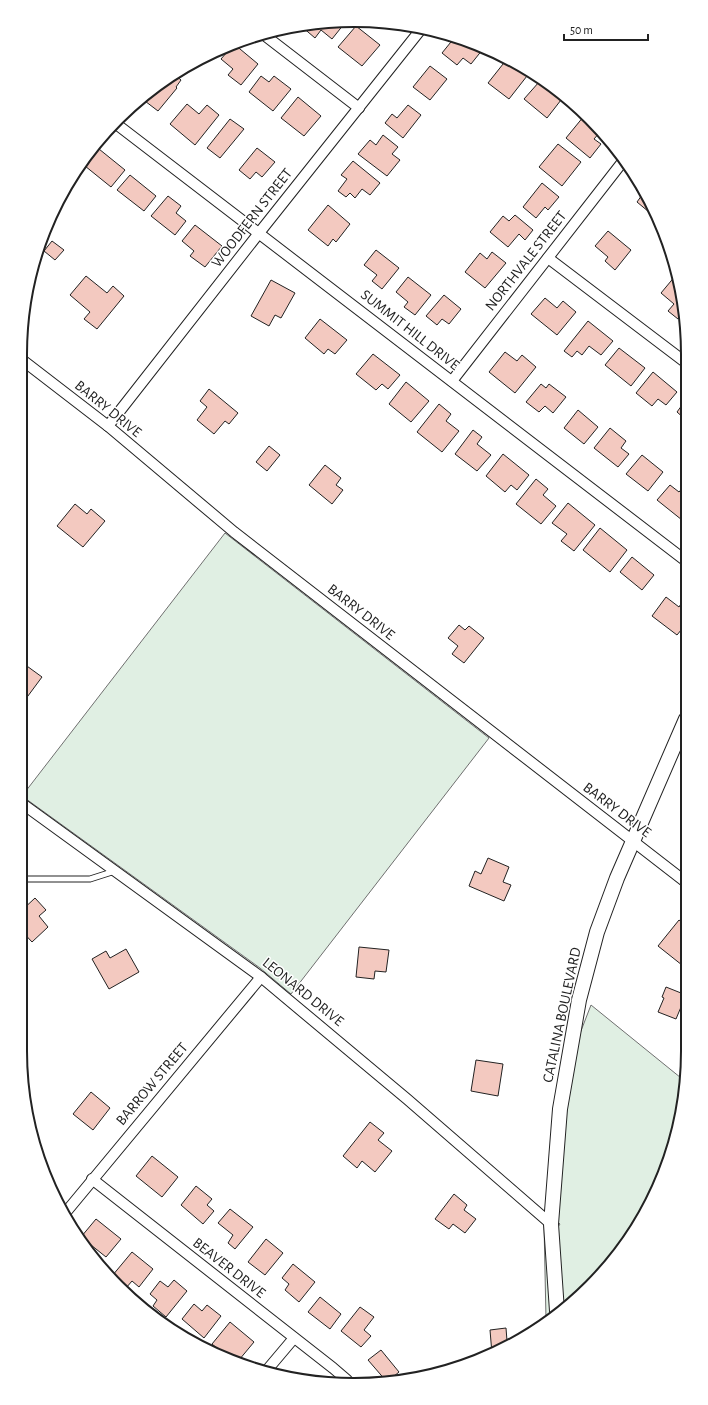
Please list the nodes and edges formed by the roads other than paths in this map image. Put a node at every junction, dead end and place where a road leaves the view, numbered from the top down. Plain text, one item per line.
1 (418, 33) edge
2 (268, 38) edge
3 (359, 108) junction
4 (120, 126) edge
5 (620, 165) edge
6 (259, 233) junction
7 (548, 258) junction
8 (681, 359) edge
9 (27, 363) edge
10 (452, 381) junction
11 (108, 426) junction
12 (681, 557) edge
13 (681, 731) edge
14 (27, 807) edge
15 (633, 842) junction
16 (116, 871) junction
17 (681, 878) edge
18 (27, 879) edge
19 (261, 977) junction
20 (92, 1179) junction
21 (68, 1209) edge
22 (551, 1224) junction
23 (557, 1307) edge
24 (294, 1338) junction
25 (269, 1367) edge
26 (344, 1378) edge

1 - 3 street, WOODFERN STREET
2 - 3 street
3 - 6 street, WOODFERN STREET
4 - 6 street, SUMMIT HILL DRIVE
5 - 7 street, NORTHVALE STREET
6 - 10 street, SUMMIT HILL DRIVE
6 - 11 street, WOODFERN STREET
7 - 8 street
7 - 10 street, NORTHVALE STREET
9 - 11 street, BARRY DRIVE
10 - 12 street, SUMMIT HILL DRIVE
11 - 15 street, BARRY DRIVE
13 - 15 street, CATALINA BOULEVARD
14 - 16 street, LEONARD DRIVE
15 - 17 street, BARRY DRIVE
15 - 22 street, CATALINA BOULEVARD
16 - 18 lane
16 - 19 street, LEONARD DRIVE
19 - 20 street, BARROW STREET
19 - 22 street, LEONARD DRIVE
20 - 21 street, BARROW STREET
20 - 24 street, BEAVER DRIVE
22 - 23 street, CATALINA BOULEVARD
24 - 25 street
24 - 26 street, BEAVER DRIVE

